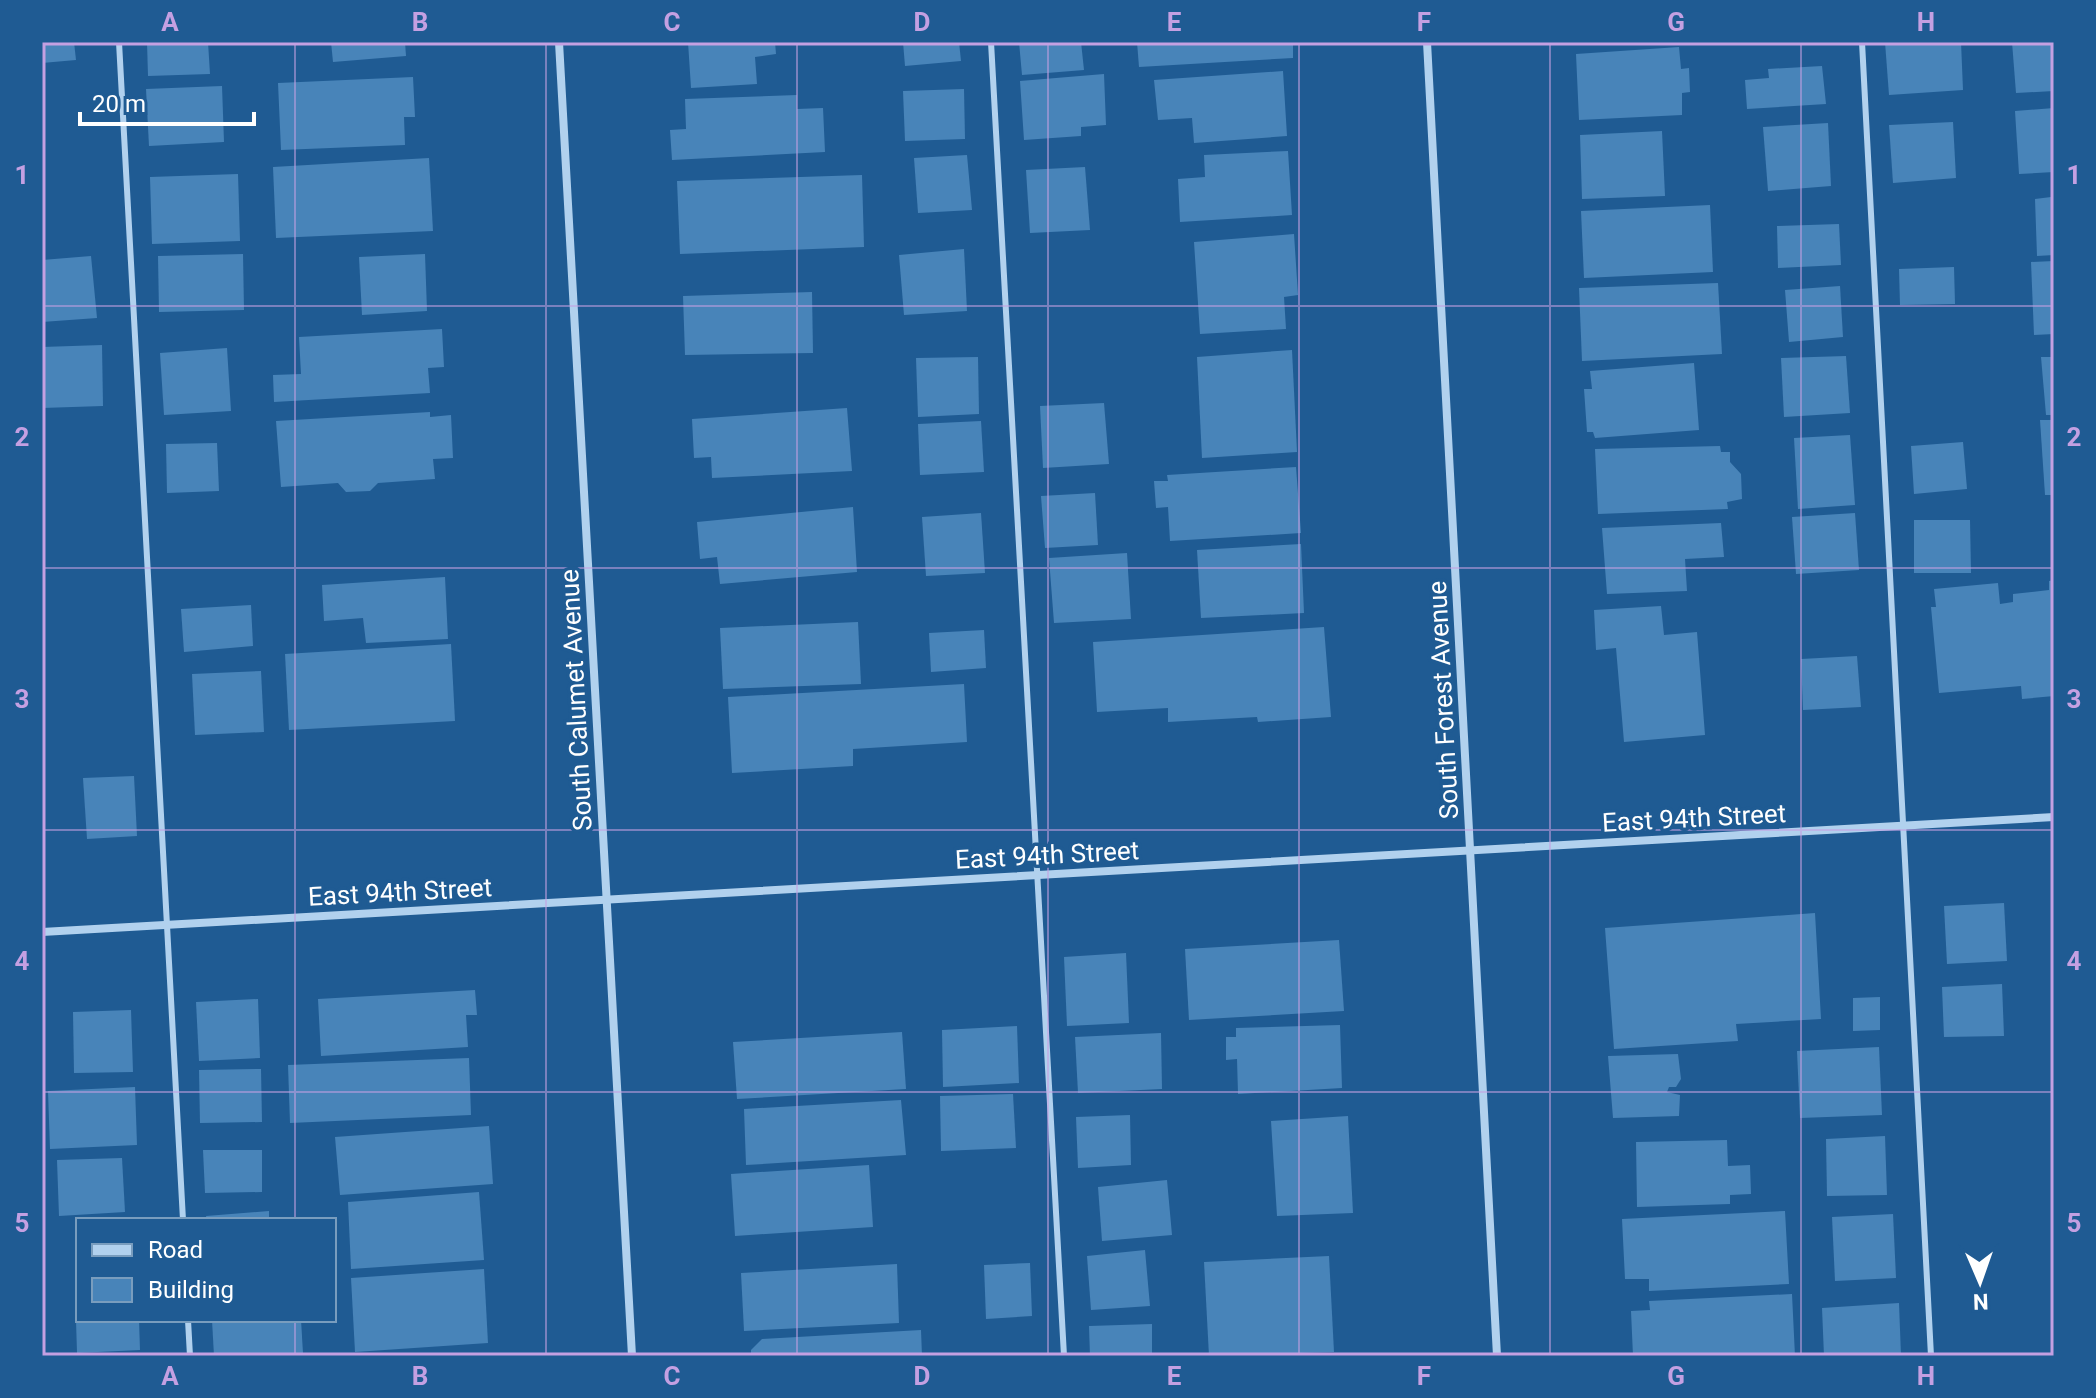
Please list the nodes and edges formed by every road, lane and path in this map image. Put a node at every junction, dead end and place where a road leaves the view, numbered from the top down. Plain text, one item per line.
1 (119, 42) edge
2 (559, 42) edge
3 (991, 42) edge
4 (1427, 42) edge
5 (1862, 42) edge
6 (2054, 817) edge
7 (1903, 826) junction
8 (1471, 851) junction
9 (1038, 876) junction
10 (607, 900) junction
11 (167, 925) junction
12 (42, 932) edge
13 (183, 1218) edge
14 (188, 1322) edge
15 (190, 1356) edge
16 (632, 1356) edge
17 (1064, 1356) edge
18 (1497, 1356) edge
19 (1931, 1356) edge

1 - 11 lane
2 - 10 street, South Calumet Avenue
3 - 9 lane
4 - 8 street, South Forest Avenue
5 - 7 lane
6 - 7 street, East 94th Street
7 - 8 street, East 94th Street
7 - 19 lane
8 - 9 street, East 94th Street
8 - 18 street, South Forest Avenue
9 - 10 street, East 94th Street
9 - 17 lane
10 - 11 street, East 94th Street
10 - 16 street, South Calumet Avenue
11 - 12 street, East 94th Street
11 - 13 lane
14 - 15 lane

